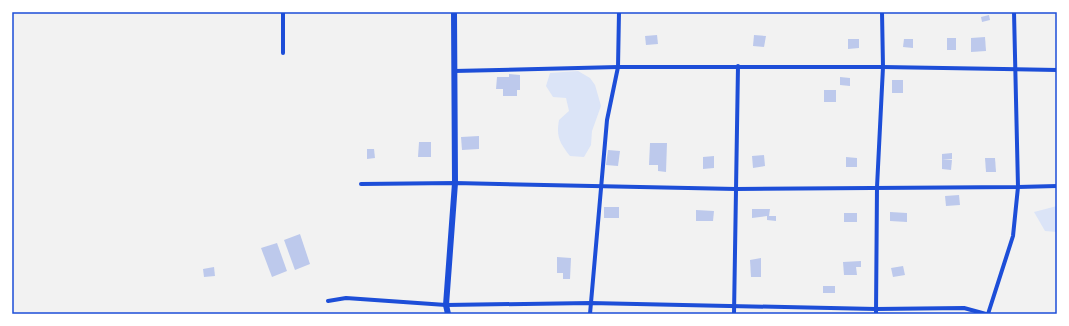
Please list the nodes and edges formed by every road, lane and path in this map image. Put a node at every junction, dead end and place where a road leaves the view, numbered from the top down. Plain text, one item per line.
1 (283, 12) edge
2 (454, 12) edge
3 (619, 12) edge
4 (882, 12) edge
5 (1014, 12) edge
6 (283, 53) dead end
7 (618, 66) junction
8 (738, 66) junction
9 (883, 67) junction
10 (1015, 69) junction
11 (1057, 70) edge
12 (454, 72) junction
13 (455, 183) junction
14 (361, 184) dead end
15 (600, 186) junction
16 (1057, 186) edge
17 (877, 187) junction
18 (1018, 187) junction
19 (736, 189) junction
20 (328, 300) dead end
21 (590, 303) junction
22 (446, 305) junction
23 (734, 306) junction
24 (876, 309) junction
25 (448, 314) edge
26 (590, 314) edge
27 (734, 314) edge
28 (876, 314) edge
29 (987, 314) edge

1 - 6 street
2 - 12 street
3 - 7 street
4 - 9 street
5 - 10 street
7 - 8 street
7 - 12 street
7 - 15 street
8 - 9 street
8 - 19 street
9 - 10 street
9 - 17 street
10 - 11 street
10 - 18 street
12 - 13 street
13 - 14 street
13 - 15 street
13 - 22 street
15 - 19 street
15 - 21 street
16 - 18 street
17 - 18 street
17 - 19 street
17 - 24 street
18 - 29 street
19 - 23 street
20 - 22 street
21 - 22 street
21 - 23 street
21 - 26 street
22 - 25 street
23 - 24 street
23 - 27 street
24 - 28 street
24 - 29 street

